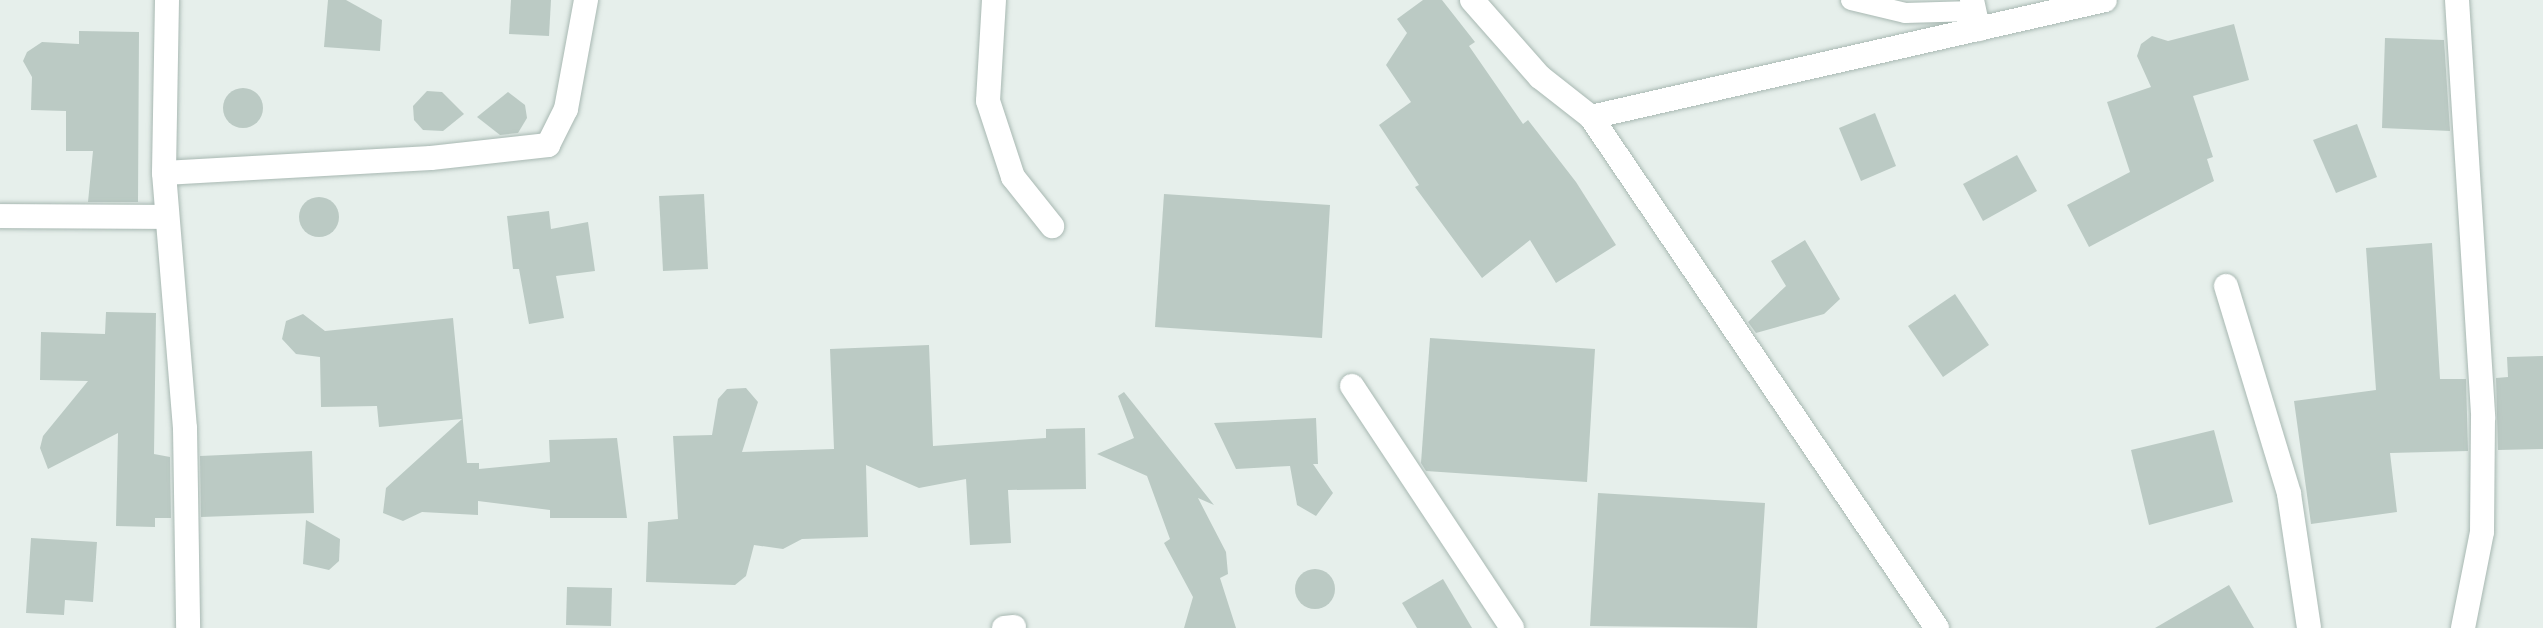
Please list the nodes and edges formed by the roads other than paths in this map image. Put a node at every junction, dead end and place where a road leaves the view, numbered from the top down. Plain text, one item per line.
1 (167, 0) edge
2 (586, 0) edge
3 (994, 0) edge
4 (1472, 0) edge
5 (1851, 0) edge
6 (2105, 0) edge
7 (2457, 0) edge
8 (1975, 13) edge
9 (1591, 117) junction
10 (164, 173) junction
11 (0, 216) edge
12 (167, 217) junction
13 (1052, 226) dead end
14 (2226, 286) dead end
15 (1352, 386) dead end
16 (1014, 627) edge
17 (188, 628) edge
18 (1004, 628) edge
19 (1512, 628) edge
20 (1937, 628) edge
21 (2309, 628) edge
22 (2463, 628) edge

1 - 10 street
2 - 10 street
3 - 13 street
4 - 9 street
5 - 8 lane
6 - 8 street
7 - 22 street
8 - 9 street
9 - 20 street
10 - 12 street
11 - 12 street
12 - 17 street
14 - 21 street
15 - 19 street
16 - 18 street

